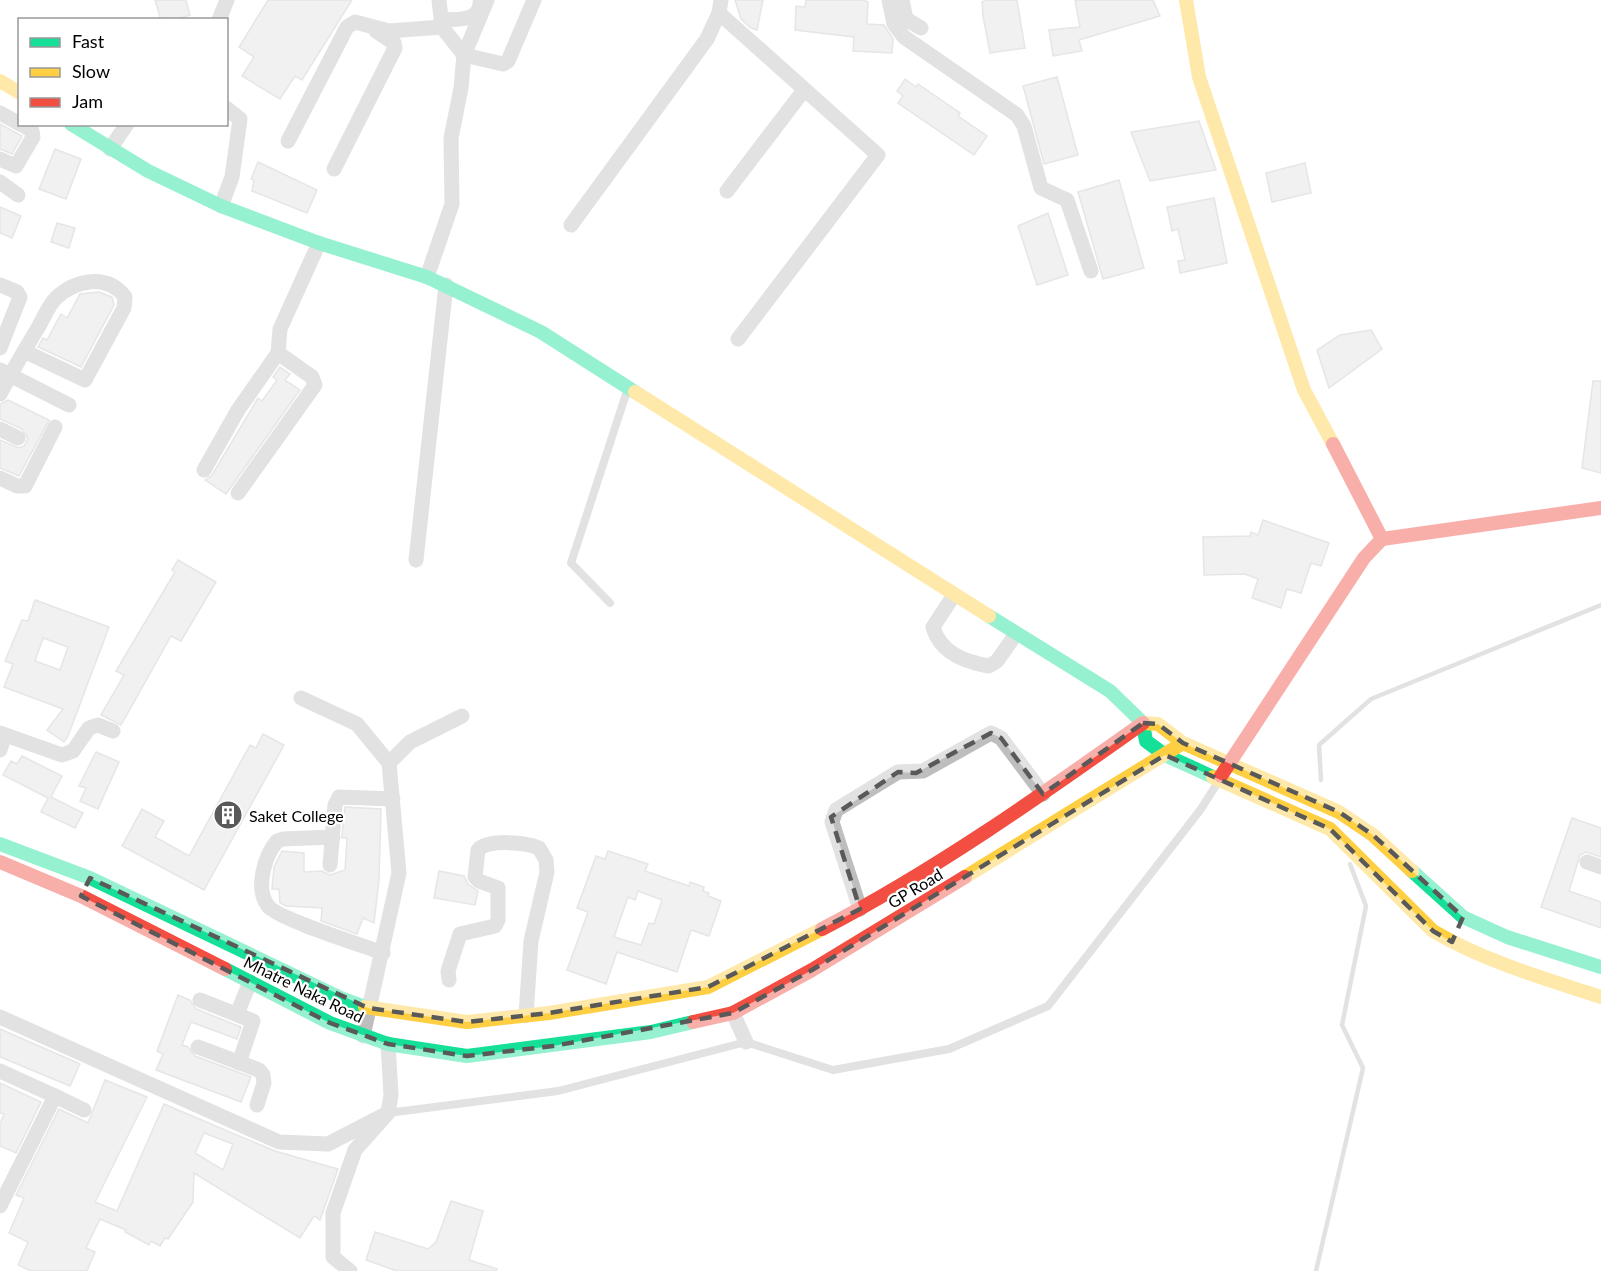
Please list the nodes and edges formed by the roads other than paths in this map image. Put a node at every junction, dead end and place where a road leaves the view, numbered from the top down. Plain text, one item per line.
1 (227, 0) edge
2 (439, 0) edge
3 (480, 0) edge
4 (487, 0) edge
5 (534, 0) edge
6 (889, 0) edge
7 (902, 0) edge
8 (1186, 0) edge
9 (720, 7) edge
10 (220, 18) edge
11 (441, 23) junction
12 (368, 26) junction
13 (921, 28) dead end
14 (464, 55) junction
15 (0, 81) edge
16 (804, 90) junction
17 (18, 92) edge
18 (228, 110) edge
19 (0, 113) edge
20 (18, 123) edge
21 (23, 126) edge
22 (74, 126) edge
23 (126, 126) edge
24 (288, 141) dead end
25 (110, 149) junction
26 (0, 159) edge
27 (334, 169) dead end
28 (0, 182) edge
29 (727, 190) dead end
30 (18, 195) dead end
31 (221, 206) junction
32 (571, 225) dead end
33 (319, 243) junction
34 (1091, 271) dead end
35 (427, 277) junction
36 (0, 285) edge
37 (446, 285) junction
38 (738, 339) dead end
39 (0, 348) edge
40 (24, 351) junction
41 (278, 352) junction
42 (5, 373) edge
43 (628, 387) junction
44 (0, 394) edge
45 (69, 405) dead end
46 (55, 427) dead end
47 (0, 429) edge
48 (18, 438) dead end
49 (204, 470) dead end
50 (0, 478) edge
51 (238, 492) dead end
52 (1601, 508) edge
53 (1382, 539) junction
54 (416, 561) dead end
55 (954, 595) junction
56 (610, 603) dead end
57 (1016, 634) junction
58 (301, 698) dead end
59 (462, 716) dead end
60 (1143, 723) junction
61 (113, 731) dead end
62 (2, 739) edge
63 (1183, 743) junction
64 (1165, 755) junction
65 (389, 763) junction
66 (1229, 764) junction
67 (1219, 780) junction
68 (1043, 794) junction
69 (393, 799) junction
70 (333, 837) junction
71 (0, 844) edge
72 (0, 862) edge
73 (330, 866) dead end
74 (90, 878) junction
75 (81, 896) junction
76 (860, 909) junction
77 (1463, 917) junction
78 (1452, 942) junction
79 (383, 953) junction
80 (1601, 967) edge
81 (449, 980) dead end
82 (250, 982) junction
83 (1601, 997) edge
84 (200, 1000) dead end
85 (368, 1008) junction
86 (733, 1013) junction
87 (237, 1014) junction
88 (526, 1015) junction
89 (646, 1015) junction
90 (0, 1017) edge
91 (551, 1030) junction
92 (363, 1036) junction
93 (746, 1042) junction
94 (388, 1044) junction
95 (198, 1047) dead end
96 (239, 1063) junction
97 (0, 1071) edge
98 (54, 1096) junction
99 (256, 1105) dead end
100 (84, 1110) dead end
101 (388, 1113) junction
102 (0, 1206) edge
103 (331, 1264) edge
104 (350, 1271) edge

1 - 10 street
2 - 11 street
3 - 11 street
4 - 14 street
5 - 14 street
6 - 34 street
7 - 13 street
8 - 53 street
9 - 16 street
9 - 32 street
11 - 12 street
11 - 14 street
12 - 24 street
12 - 27 street
14 - 35 street
15 - 17 street
16 - 29 street
16 - 38 street
18 - 31 street
19 - 20 street
21 - 26 street
22 - 25 street
23 - 25 street
25 - 31 street
28 - 30 street
31 - 33 street
33 - 35 street
33 - 41 street
35 - 37 street
36 - 39 street
37 - 43 street
37 - 54 street
40 - 40 street
40 - 42 street
41 - 49 street
41 - 51 street
42 - 44 street
42 - 45 street
43 - 55 street
43 - 56 lane
46 - 50 street
47 - 48 street
52 - 53 street
53 - 66 street
55 - 57 street
55 - 57 street
57 - 60 street
58 - 65 street
59 - 65 street
60 - 63 street
60 - 64 street
60 - 68 street, GP Road
61 - 62 street
63 - 64 street, GP Road
63 - 66 street
64 - 67 street
64 - 86 street, GP Road
65 - 69 street
66 - 67 street
66 - 77 street
67 - 78 street
67 - 93 lane
68 - 76 street, GP Road
68 - 76 street
69 - 70 street
69 - 79 street
70 - 73 street
70 - 79 street
71 - 74 street, Mhatre Naka Road
72 - 75 street, Mhatre Naka Road
74 - 75 street
74 - 85 street, Mhatre Naka Road
75 - 82 street, Mhatre Naka Road
76 - 89 street, GP Road
77 - 78 street
77 - 80 street
78 - 83 street
79 - 85 street
81 - 88 street
82 - 87 street
82 - 92 street, Mhatre Naka Road
84 - 87 street
85 - 88 street, Mhatre Naka Road
85 - 92 street
86 - 89 street, GP Road
86 - 93 street
87 - 96 street
88 - 91 street, Mhatre Naka Road
89 - 91 street, Mhatre Naka Road
89 - 91 street, Mhatre Naka Road
90 - 101 street
91 - 94 street, Mhatre Naka Road
92 - 94 street, Mhatre Naka Road
93 - 101 lane
94 - 101 street
95 - 96 street
96 - 99 street
97 - 98 street
98 - 100 street
98 - 102 street
101 - 103 street
103 - 104 street

